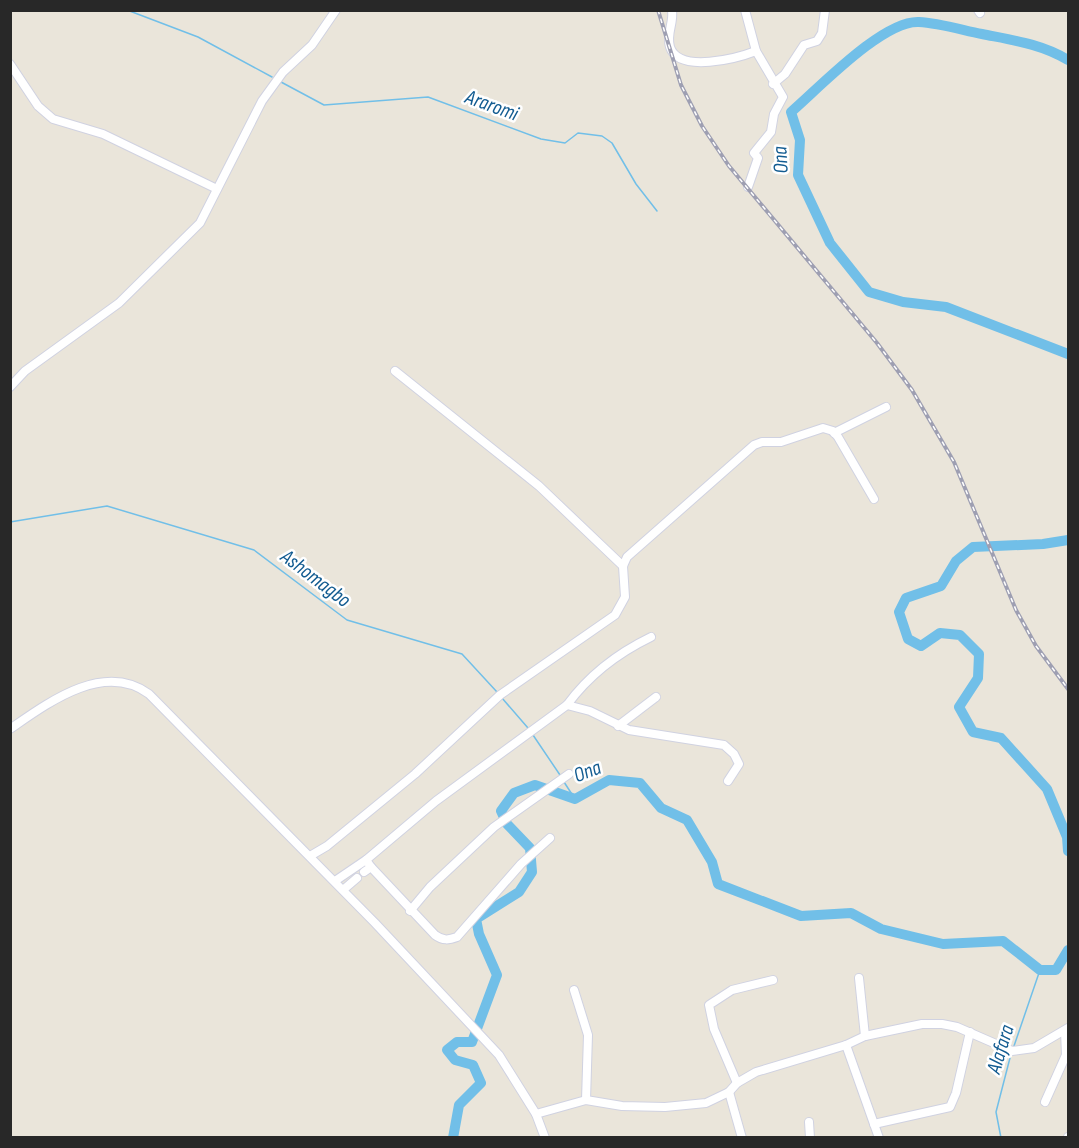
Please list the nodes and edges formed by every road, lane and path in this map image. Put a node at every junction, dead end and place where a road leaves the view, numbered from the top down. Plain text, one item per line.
1 (336, 10) edge
2 (672, 10) edge
3 (746, 10) edge
4 (825, 10) edge
5 (756, 51) junction
6 (10, 64) edge
7 (773, 84) junction
8 (748, 187) dead end
9 (217, 189) junction
10 (395, 371) dead end
11 (10, 387) edge
12 (886, 407) dead end
13 (834, 433) junction
14 (874, 499) dead end
15 (624, 566) junction
16 (651, 637) dead end
17 (656, 697) dead end
18 (567, 705) junction
19 (618, 726) junction
20 (10, 729) edge
21 (569, 774) dead end
22 (728, 781) dead end
23 (550, 838) dead end
24 (310, 856) junction
25 (369, 863) junction
26 (335, 881) junction
27 (343, 890) junction
28 (410, 911) junction
29 (859, 978) dead end
30 (773, 980) dead end
31 (574, 990) dead end
32 (1067, 1029) edge
33 (970, 1032) junction
34 (865, 1036) junction
35 (846, 1045) junction
36 (737, 1083) junction
37 (729, 1092) junction
38 (586, 1100) junction
39 (1045, 1102) dead end
40 (536, 1114) junction
41 (809, 1122) dead end
42 (874, 1124) junction
43 (545, 1137) edge
44 (742, 1137) edge
45 (810, 1137) edge
46 (879, 1137) edge

1 - 9 street
2 - 5 street
3 - 5 street
4 - 7 street
5 - 7 street
6 - 9 street
7 - 8 street
9 - 11 street
10 - 15 street
12 - 13 street
13 - 14 street
13 - 15 street
15 - 24 street
16 - 18 street
17 - 19 street
18 - 19 street
18 - 25 street
19 - 22 street
20 - 24 street
21 - 28 street
23 - 28 street
24 - 26 street
25 - 26 street
25 - 27 street
25 - 28 street
26 - 27 street
27 - 40 street
29 - 34 street
30 - 36 street
31 - 38 street
32 - 33 street
32 - 39 street
33 - 34 street
33 - 42 street
34 - 35 street
35 - 36 street
35 - 42 street
36 - 37 street
37 - 38 street
37 - 44 street
38 - 40 street
40 - 43 street
41 - 45 street
42 - 46 street

